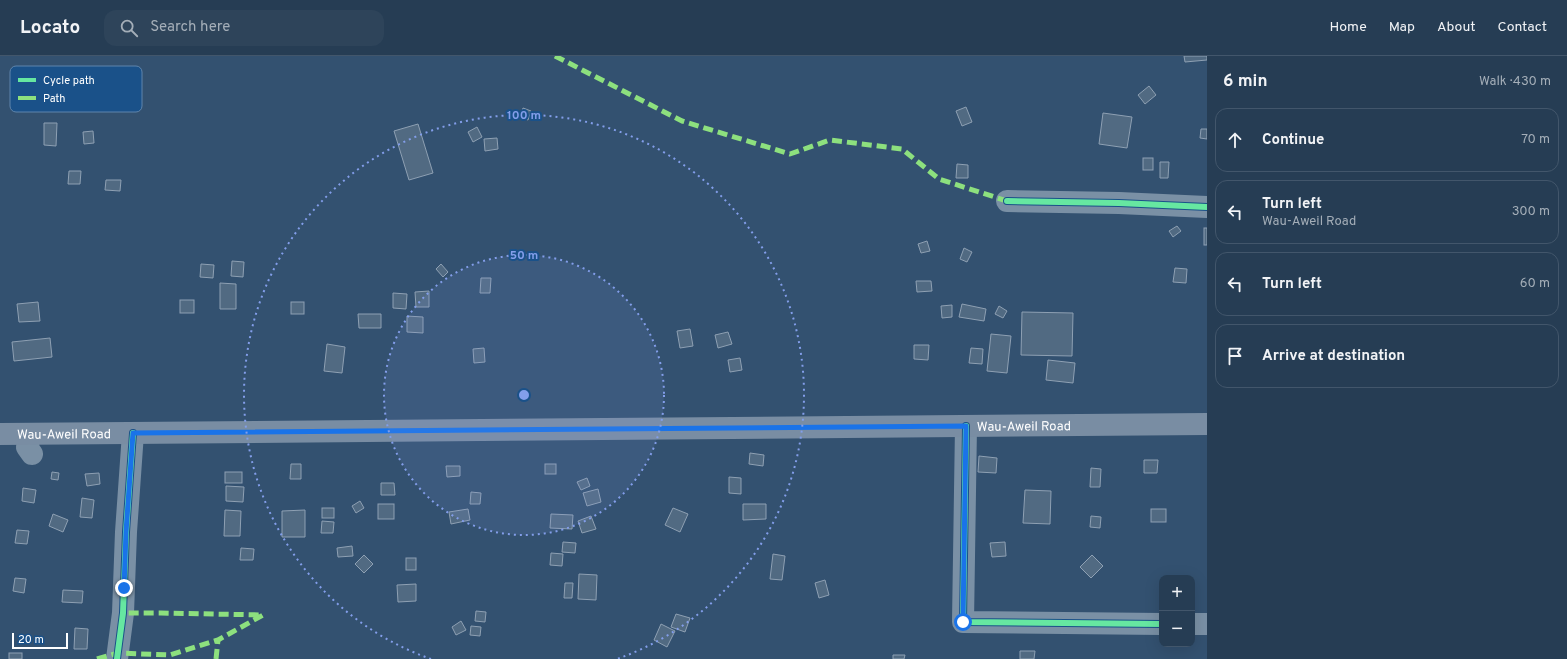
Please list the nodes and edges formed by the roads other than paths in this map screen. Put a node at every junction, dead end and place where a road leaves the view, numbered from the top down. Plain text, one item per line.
1 (1007, 201) dead end
2 (1207, 207) edge
3 (1207, 424) edge
4 (966, 426) junction
5 (133, 433) junction
6 (0, 434) edge
7 (1159, 624) edge
8 (1195, 624) edge
9 (1207, 624) edge
10 (117, 659) edge

1 - 2 street
3 - 4 main road, Wau-Aweil Road
4 - 5 main road, Wau-Aweil Road
4 - 7 street
5 - 6 main road, Wau-Aweil Road
5 - 10 street
8 - 9 street

